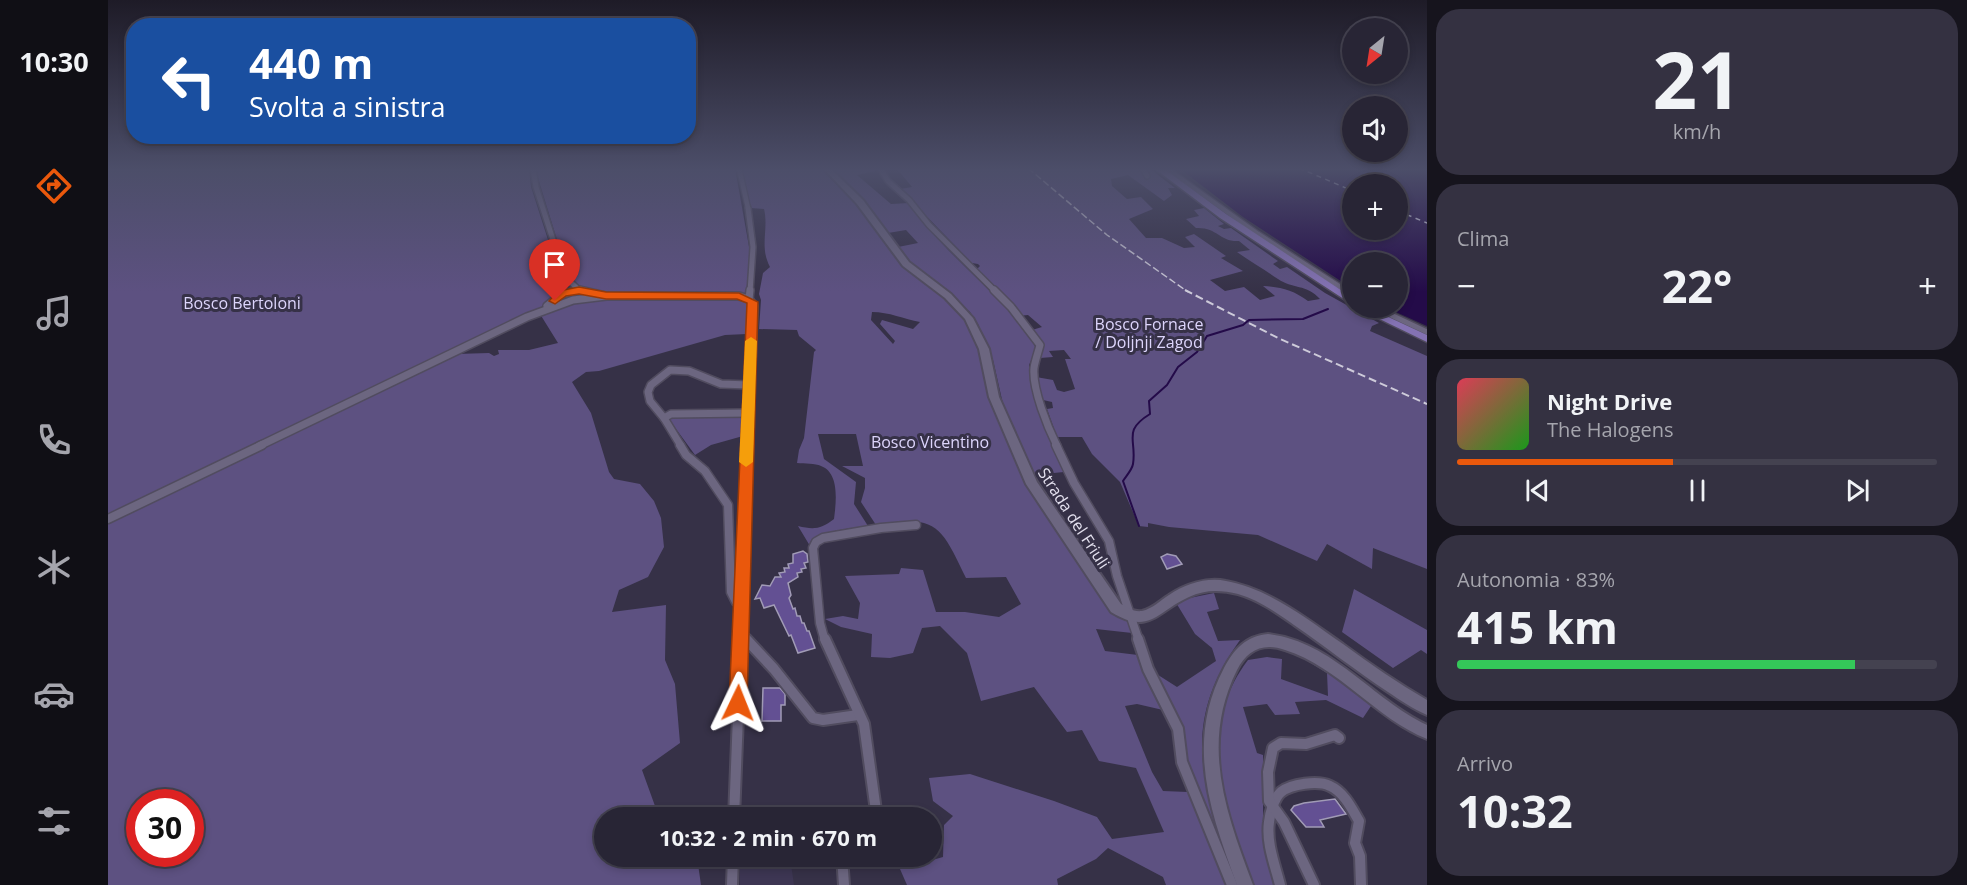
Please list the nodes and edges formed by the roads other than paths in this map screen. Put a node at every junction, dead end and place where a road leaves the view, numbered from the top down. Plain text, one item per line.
1 (543, 209) edge
2 (748, 209) edge
3 (865, 209) edge
4 (916, 209) edge
5 (1214, 209) edge
6 (1222, 209) edge
7 (565, 277) junction
8 (1342, 288) edge
9 (579, 290) junction
10 (562, 294) junction
11 (1342, 295) edge
12 (606, 296) junction
13 (750, 299) junction
14 (573, 300) junction
15 (527, 317) junction
16 (1383, 318) edge
17 (1397, 318) edge
18 (1427, 332) edge
19 (1427, 339) edge
20 (749, 385) junction
21 (748, 413) junction
22 (664, 418) junction
23 (108, 519) edge
24 (916, 525) dead end
25 (741, 606) junction
26 (1130, 616) junction
27 (741, 634) junction
28 (1427, 708) edge
29 (858, 715) junction
30 (1427, 732) edge
31 (1339, 738) dead end
32 (734, 807) edge
33 (876, 807) edge
34 (1273, 809) junction
35 (733, 867) edge
36 (843, 867) edge
37 (732, 885) edge
38 (844, 885) edge
39 (1232, 885) edge
40 (1245, 885) edge
41 (1280, 885) edge
42 (1314, 885) edge
43 (1361, 885) edge

1 - 7 street
2 - 13 street
3 - 26 main road, Strada del Friuli
4 - 26 street
5 - 11 main road
6 - 8 street
7 - 9 street
7 - 10 street
9 - 10 street
9 - 12 street
9 - 14 street
10 - 14 street
10 - 15 street
12 - 13 street
12 - 14 street
13 - 20 street
14 - 15 street
15 - 23 street
16 - 19 main road
17 - 18 street
20 - 21 street
20 - 22 street
21 - 22 street
21 - 25 street
22 - 25 street
24 - 29 street
25 - 27 street
26 - 28 main road
26 - 39 street
27 - 29 street
27 - 32 street
29 - 33 street
30 - 40 main road
31 - 34 street
34 - 41 street
34 - 42 street
34 - 43 street
35 - 37 street
36 - 38 street

